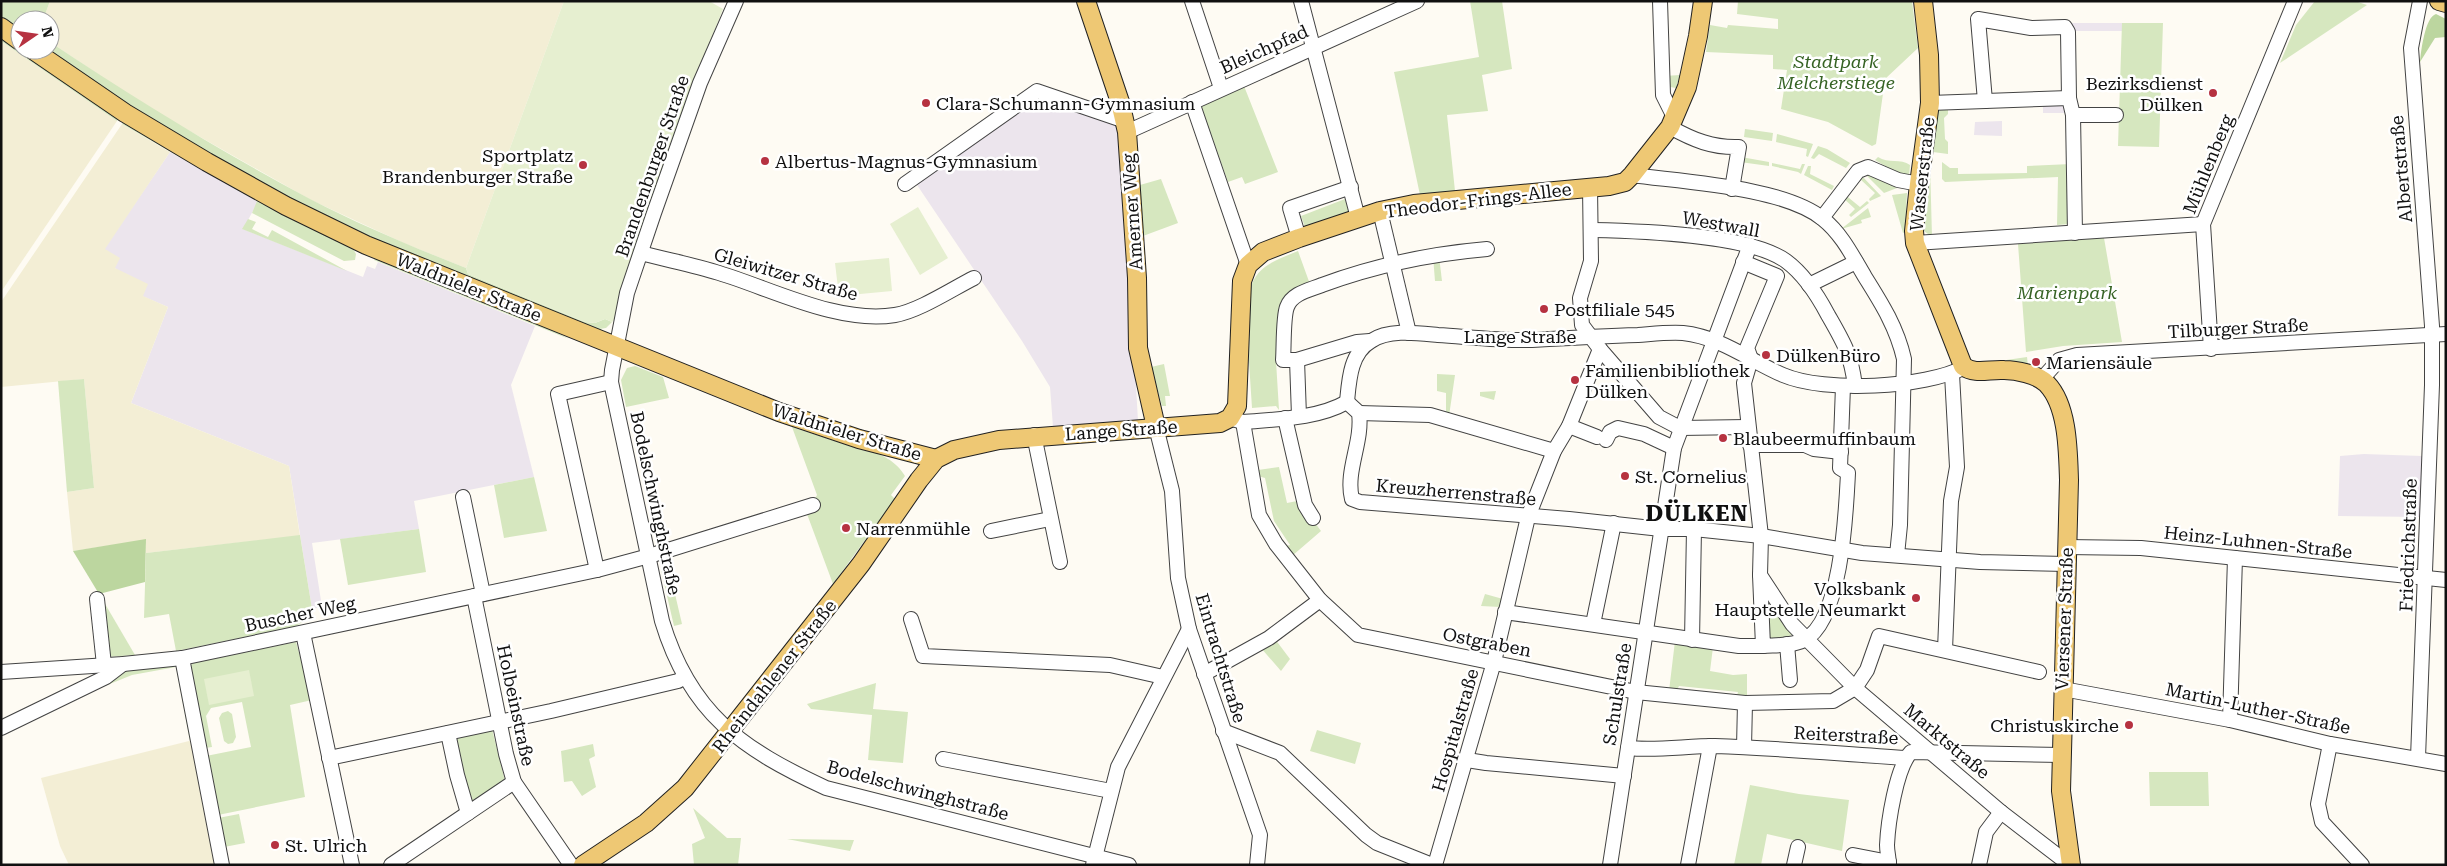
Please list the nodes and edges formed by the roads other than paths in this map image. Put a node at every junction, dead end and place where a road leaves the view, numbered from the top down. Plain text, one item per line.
1 (736, 1) edge
2 (1086, 1) edge
3 (1192, 1) edge
4 (1301, 1) edge
5 (1418, 1) edge
6 (1660, 1) edge
7 (1703, 1) edge
8 (1923, 1) edge
9 (2295, 1) edge
10 (2420, 1) edge
11 (2438, 1) edge
12 (2446, 3) edge
13 (1313, 48) junction
14 (48, 60) edge
15 (1222, 88) junction
16 (2069, 98) junction
17 (1985, 101) junction
18 (1192, 102) junction
19 (1930, 102) junction
20 (2116, 115) dead end
21 (2073, 116) junction
22 (1672, 122) junction
23 (1126, 125) junction
24 (1632, 176) junction
25 (905, 184) dead end
26 (1919, 184) junction
27 (1351, 187) junction
28 (1590, 187) junction
29 (1732, 189) junction
30 (1380, 211) junction
31 (1358, 218) junction
32 (1822, 218) junction
33 (2202, 224) junction
34 (1592, 230) junction
35 (2075, 233) junction
36 (1299, 238) junction
37 (1916, 243) junction
38 (1750, 246) junction
39 (1487, 249) dead end
40 (641, 253) junction
41 (1394, 262) junction
42 (1743, 262) junction
43 (1856, 262) junction
44 (1248, 265) junction
45 (974, 278) dead end
46 (1809, 285) junction
47 (1409, 333) junction
48 (2439, 334) edge
49 (1591, 337) junction
50 (1714, 339) junction
51 (1370, 341) junction
52 (615, 347) junction
53 (1600, 349) junction
54 (2211, 349) junction
55 (1751, 359) junction
56 (1297, 360) junction
57 (1958, 371) junction
58 (2041, 380) junction
59 (611, 382) junction
60 (1904, 382) junction
61 (1849, 386) junction
62 (1347, 402) junction
63 (1359, 413) junction
64 (1292, 417) junction
65 (1237, 420) junction
66 (1569, 426) junction
67 (1156, 427) junction
68 (1748, 427) junction
69 (1680, 428) junction
70 (1034, 435) junction
71 (1750, 445) junction
72 (1674, 448) junction
73 (1554, 450) junction
74 (1841, 452) junction
75 (936, 459) junction
76 (463, 497) dead end
77 (813, 505) dead end
78 (1528, 517) junction
79 (1313, 518) dead end
80 (1050, 519) junction
81 (1614, 523) junction
82 (1661, 529) junction
83 (1694, 529) junction
84 (991, 531) dead end
85 (1761, 536) junction
86 (1842, 549) junction
87 (1897, 555) junction
88 (649, 556) junction
89 (2066, 556) junction
90 (2235, 558) junction
91 (1950, 559) junction
92 (1060, 562) dead end
93 (596, 570) junction
94 (1760, 574) junction
95 (2425, 578) junction
96 (2446, 580) edge
97 (479, 595) junction
98 (97, 599) dead end
99 (1320, 600) junction
100 (1505, 612) junction
101 (911, 619) dead end
102 (1593, 624) junction
103 (1188, 629) junction
104 (303, 633) junction
105 (1646, 633) junction
106 (1692, 640) junction
107 (1805, 640) junction
108 (1787, 644) junction
109 (1762, 646) junction
110 (1945, 650) junction
111 (182, 658) junction
112 (1494, 662) junction
113 (123, 664) junction
114 (104, 665) junction
115 (1, 672) edge
116 (2039, 672) dead end
117 (1204, 674) junction
118 (684, 677) junction
119 (1163, 677) junction
120 (1790, 680) dead end
121 (1854, 688) junction
122 (2062, 689) junction
123 (1636, 692) junction
124 (1745, 703) junction
125 (2230, 720) junction
126 (500, 722) junction
127 (1, 728) edge
128 (1223, 731) junction
129 (730, 732) junction
130 (448, 733) junction
131 (2330, 744) junction
132 (1710, 746) junction
133 (1744, 747) junction
134 (1628, 748) junction
135 (1932, 753) junction
136 (2061, 755) junction
137 (329, 758) junction
138 (1906, 758) junction
139 (2418, 758) junction
140 (943, 759) dead end
141 (1467, 760) junction
142 (2446, 764) edge
143 (1624, 776) junction
144 (514, 782) junction
145 (1111, 791) junction
146 (2001, 812) junction
147 (468, 813) junction
148 (1798, 847) dead end
149 (1853, 855) dead end
150 (1094, 860) edge
151 (1889, 864) edge
152 (222, 865) edge
153 (352, 865) edge
154 (391, 865) edge
155 (571, 865) edge
156 (583, 865) edge
157 (1129, 865) edge
158 (1256, 865) edge
159 (1434, 865) edge
160 (1610, 865) edge
161 (1688, 865) edge
162 (1794, 865) edge
163 (1979, 865) edge
164 (2071, 865) edge
165 (2362, 865) edge

1 - 40 street, Brandenburger Straße
2 - 23 main road, Amerner Weg
3 - 15 street
4 - 13 street
5 - 13 street, Bleichpfad
6 - 22 street
7 - 22 main road
8 - 19 main road, Wasserstraße
9 - 33 street, Mühlenberg
10 - 48 street, Albertstraße
11 - 12 main road
13 - 15 street, Bleichpfad
13 - 27 street
14 - 52 main road, Waldnieler Straße
15 - 18 street, Bleichpfad
16 - 17 street
16 - 17 street
16 - 21 street
17 - 19 street
18 - 23 street, Bleichpfad
18 - 44 street
19 - 26 main road, Wasserstraße
20 - 21 street
21 - 35 street
22 - 24 main road
22 - 29 street
23 - 25 street
23 - 67 main road, Amerner Weg
24 - 28 main road, Theodor-Frings-Allee
24 - 29 street
26 - 32 street
26 - 37 main road, Wasserstraße
27 - 31 street
27 - 36 street
28 - 30 main road, Theodor-Frings-Allee
28 - 34 street
29 - 32 street
30 - 31 main road, Theodor-Frings-Allee
30 - 41 street
31 - 36 main road, Theodor-Frings-Allee
32 - 43 street
33 - 35 street
33 - 54 street, Mühlenberg
34 - 38 street, Westwall
34 - 49 street
35 - 37 street
36 - 44 main road, Theodor-Frings-Allee
37 - 57 main road, Wasserstraße
38 - 42 street, Schulstraße
38 - 46 street, Westwall
39 - 41 street
40 - 45 street, Gleiwitzer Straße
40 - 52 street, Brandenburger Straße
41 - 47 street
41 - 56 street
42 - 50 street, Schulstraße
42 - 55 street
43 - 46 street
43 - 60 street
44 - 65 main road
46 - 61 street, Westwall
47 - 49 street, Lange Straße
47 - 51 street, Lange Straße
48 - 54 street, Tilburger Straße
48 - 95 street, Friedrichstraße
49 - 50 street, Lange Straße
49 - 53 street
50 - 55 street, Lange Straße
50 - 69 street, Schulstraße
51 - 56 street, Lange Straße
51 - 62 street
52 - 59 street, Bodelschwinghstraße
52 - 75 main road, Waldnieler Straße
53 - 66 street, Hospitalstraße
53 - 69 street
54 - 58 street, Tilburger Straße
55 - 61 street, Lange Straße
55 - 68 street
56 - 64 street
57 - 58 main road, Lange Straße
57 - 60 street, Lange Straße
57 - 91 street
58 - 89 main road, Viersener Straße
59 - 88 street, Bodelschwinghstraße
59 - 93 street
60 - 61 street, Lange Straße
60 - 87 street
61 - 74 street, Westwall
62 - 63 street
62 - 64 street, Lange Straße
63 - 73 street
63 - 78 street, Kreuzherrenstraße
64 - 65 street, Lange Straße
64 - 79 street
65 - 67 main road, Lange Straße
65 - 99 street, Ostgraben
66 - 72 street
66 - 73 street, Hospitalstraße
67 - 70 main road, Lange Straße
67 - 103 street, Eintrachtstraße
68 - 69 street
68 - 71 street
69 - 72 street, Schulstraße
70 - 75 main road, Lange Straße
70 - 80 street
71 - 74 street
71 - 85 street
72 - 82 street, Schulstraße
73 - 78 street, Hospitalstraße
74 - 86 street
75 - 129 main road, Rheindahlener Straße
76 - 97 street
77 - 88 street, Buscher Weg
78 - 81 street, Kreuzherrenstraße
78 - 100 street, Hospitalstraße
80 - 84 street
80 - 92 street
81 - 82 street, Kreuzherrenstraße
81 - 102 street
82 - 83 street, Kreuzherrenstraße
82 - 105 street, Schulstraße
83 - 85 street, Kreuzherrenstraße
83 - 106 street
85 - 86 street, Kreuzherrenstraße
85 - 94 street
86 - 87 street, Heinz-Luhnen-Straße
86 - 107 street
87 - 91 street, Heinz-Luhnen-Straße
88 - 93 street, Buscher Weg
88 - 118 street, Bodelschwinghstraße
89 - 90 street, Heinz-Luhnen-Straße
89 - 91 street, Heinz-Luhnen-Straße
89 - 122 main road, Viersener Straße
90 - 95 street, Heinz-Luhnen-Straße
90 - 125 street
91 - 110 street
93 - 97 street, Buscher Weg
94 - 107 street, Marktstraße
94 - 109 street
95 - 96 street, Heinz-Luhnen-Straße
95 - 139 street, Friedrichstraße
97 - 104 street, Buscher Weg
97 - 126 street, Holbeinstraße
98 - 114 street
99 - 112 street, Ostgraben
99 - 117 street
100 - 102 street
100 - 112 street, Hospitalstraße
101 - 119 street
102 - 105 street
103 - 117 street, Eintrachtstraße
103 - 119 street
104 - 111 street, Buscher Weg
104 - 137 street
105 - 106 street
105 - 123 street, Schulstraße
106 - 109 street
107 - 108 street
107 - 121 street, Marktstraße
108 - 109 street
108 - 120 street
110 - 116 street
110 - 121 street
111 - 113 street, Buscher Weg
111 - 152 street
112 - 123 street, Ostgraben
112 - 141 street, Hospitalstraße
113 - 114 street, Buscher Weg
113 - 127 street
114 - 115 street, Buscher Weg
117 - 128 street, Eintrachtstraße
118 - 126 street
118 - 129 street, Bodelschwinghstraße
119 - 145 street
121 - 124 street, Ostgraben
121 - 135 street, Marktstraße
122 - 125 street, Martin-Luther-Straße
122 - 136 main road, Viersener Straße
123 - 124 street, Ostgraben
123 - 134 street, Schulstraße
124 - 133 street
125 - 131 street, Martin-Luther-Straße
126 - 130 street
126 - 144 street, Holbeinstraße
128 - 158 street, Eintrachtstraße
128 - 159 street
129 - 150 street, Bodelschwinghstraße
129 - 156 main road, Rheindahlener Straße
130 - 137 street
130 - 147 street
131 - 139 street, Martin-Luther-Straße
131 - 165 street
132 - 133 street, Reiterstraße
132 - 134 street, Reiterstraße
132 - 161 street
133 - 138 street, Reiterstraße
134 - 143 street, Schulstraße
135 - 136 street, Reiterstraße
135 - 138 street, Reiterstraße
135 - 146 street, Marktstraße
136 - 164 main road, Viersener Straße
137 - 153 street
138 - 151 street
139 - 142 street, Martin-Luther-Straße
140 - 145 street
141 - 143 street
141 - 159 street, Hospitalstraße
143 - 160 street, Schulstraße
144 - 147 street
144 - 155 street, Holbeinstraße
145 - 150 street
146 - 163 street
146 - 164 street, Marktstraße
147 - 154 street
148 - 162 street
149 - 151 street
150 - 157 street, Bodelschwinghstraße

